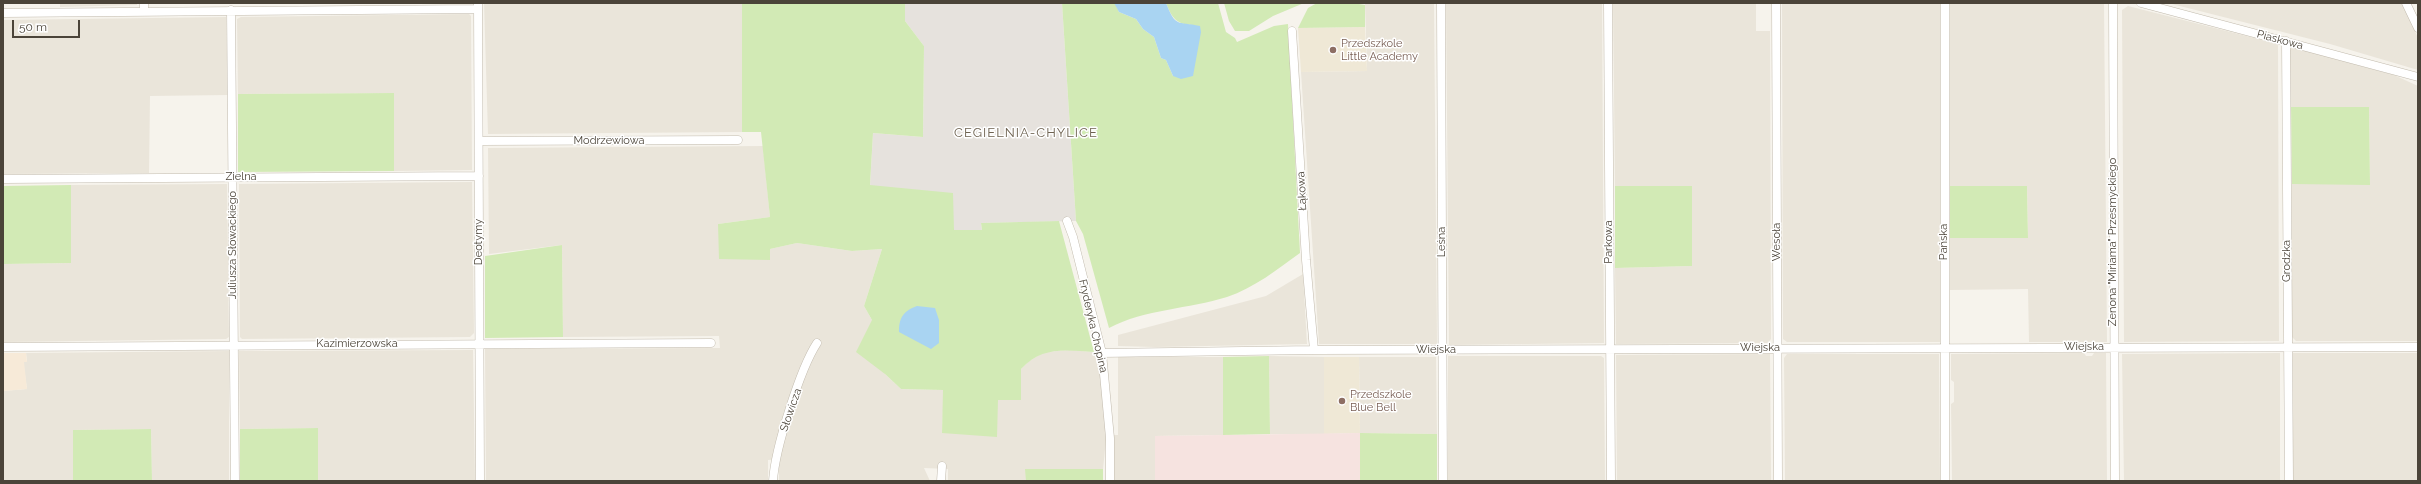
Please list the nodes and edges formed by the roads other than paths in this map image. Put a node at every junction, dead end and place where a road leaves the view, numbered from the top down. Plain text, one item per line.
1 (1440, 3) edge
2 (1608, 3) edge
3 (1776, 3) edge
4 (1945, 3) edge
5 (2113, 3) edge
6 (2141, 3) edge
7 (2406, 3) edge
8 (309, 6) edge
9 (478, 6) edge
10 (144, 7) edge
11 (230, 10) junction
12 (3, 13) edge
13 (2418, 28) edge
14 (1292, 31) dead end
15 (2286, 41) junction
16 (2418, 77) edge
17 (738, 140) dead end
18 (479, 141) junction
19 (479, 176) junction
20 (234, 177) junction
21 (3, 179) edge
22 (1067, 221) dead end
23 (480, 343) junction
24 (711, 343) dead end
25 (817, 343) dead end
26 (234, 344) junction
27 (3, 347) edge
28 (1944, 347) junction
29 (2114, 347) junction
30 (2418, 347) edge
31 (1778, 348) junction
32 (2288, 348) junction
33 (1610, 349) junction
34 (1314, 350) junction
35 (1443, 350) junction
36 (1102, 353) junction
37 (942, 466) dead end
38 (235, 481) edge
39 (480, 481) edge
40 (773, 481) edge
41 (941, 481) edge
42 (1110, 481) edge
43 (1443, 481) edge
44 (1611, 481) edge
45 (1778, 481) edge
46 (1945, 481) edge
47 (2115, 481) edge
48 (2289, 481) edge

1 - 35 street, Leśna
2 - 33 street, Parkowa
3 - 31 street, Wesoła
4 - 28 street, Pańska
5 - 29 street, Zenona "Miriama" Przesmyckiego
6 - 15 street, Piaskowa
7 - 13 street
8 - 9 street
8 - 11 street
9 - 18 street, Deotymy
10 - 11 street
10 - 12 street
11 - 20 street, Juliusza Słowackiego
14 - 34 street, Łąkowa
15 - 16 street, Piaskowa
15 - 32 street, Grodzka
17 - 18 street, Modrzewiowa
18 - 19 street, Deotymy
19 - 20 street, Zielna
19 - 23 street, Deotymy
20 - 21 street, Zielna
20 - 26 street, Juliusza Słowackiego
22 - 36 street, Fryderyka Chopina
23 - 24 street, Kazimierzowska
23 - 26 street, Kazimierzowska
23 - 39 street, Deotymy
25 - 40 street, Słowicza
26 - 27 street, Kazimierzowska
26 - 38 street, Juliusza Słowackiego
28 - 29 street, Wiejska
28 - 31 street, Wiejska
28 - 46 street, Pańska
29 - 32 street, Wiejska
29 - 47 street, Zenona "Miriama" Przesmyckiego
30 - 32 street, Wiejska
31 - 33 street, Wiejska
31 - 45 street, Wesoła
32 - 48 street, Grodzka
33 - 35 street, Wiejska
33 - 44 street, Parkowa
34 - 35 street, Wiejska
34 - 36 street, Wiejska
35 - 43 street, Leśna
36 - 42 street, Fryderyka Chopina
37 - 41 street

